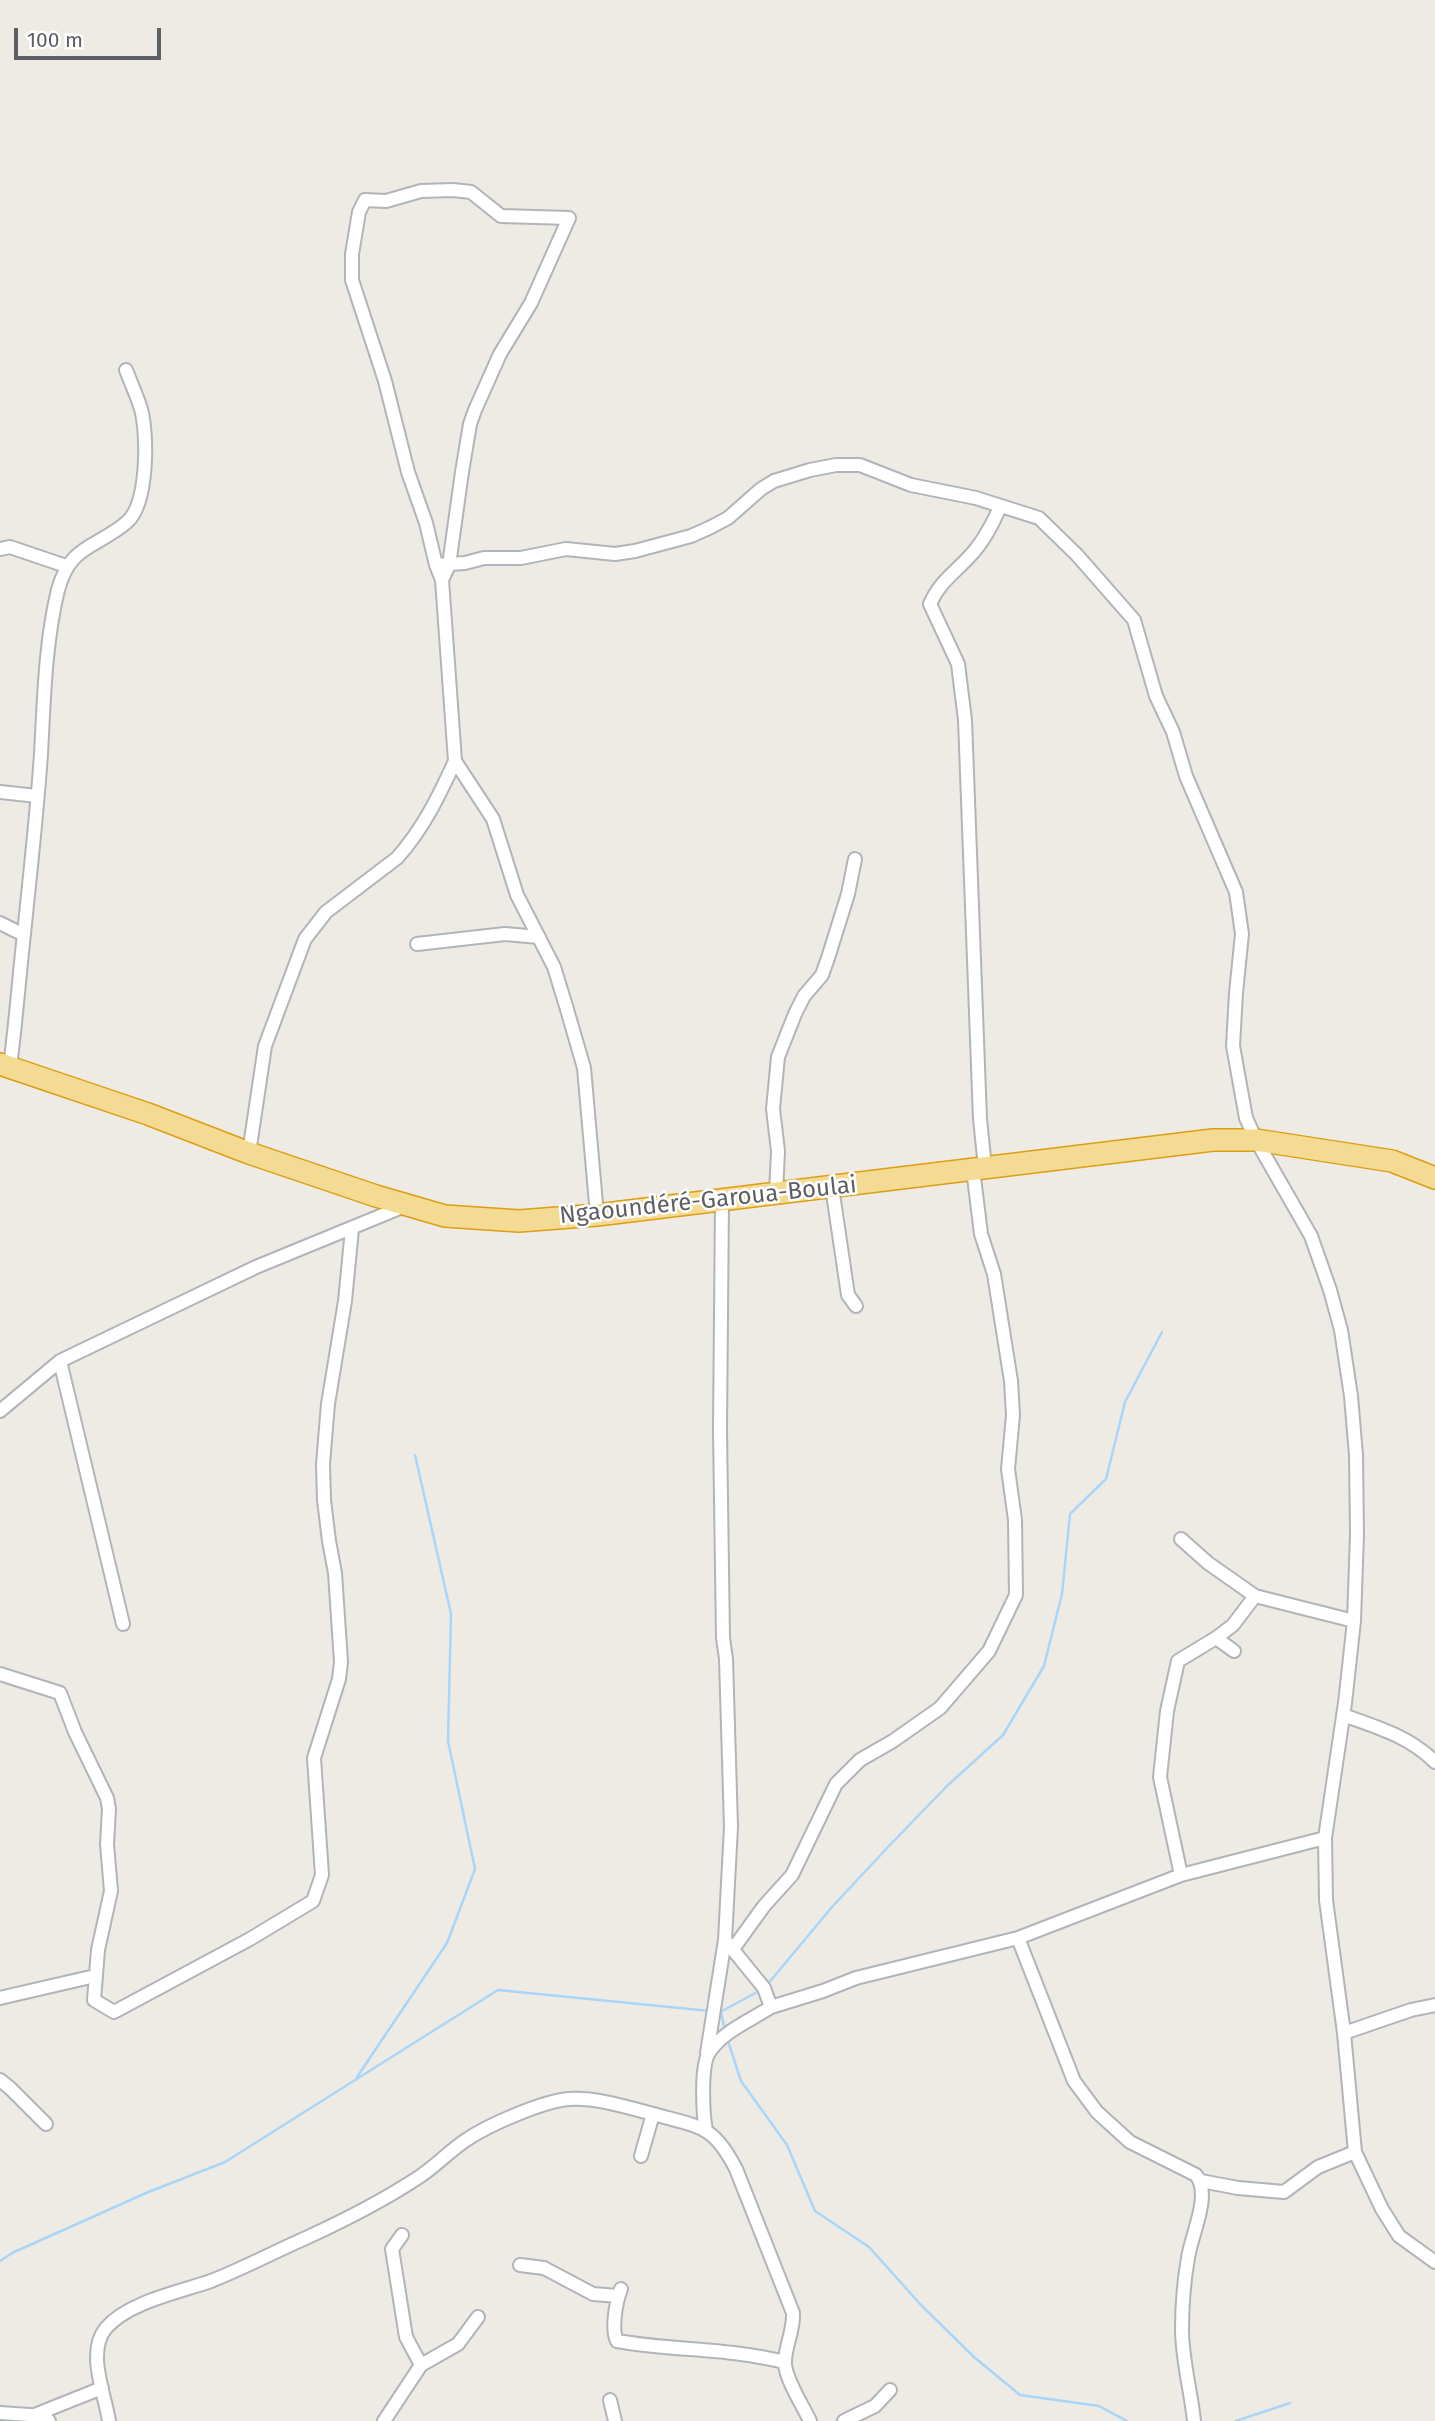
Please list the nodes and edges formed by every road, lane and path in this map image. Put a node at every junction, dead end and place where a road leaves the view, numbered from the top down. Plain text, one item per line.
1 (126, 370) dead end
2 (1000, 507) junction
3 (0, 549) edge
4 (442, 565) junction
5 (66, 566) junction
6 (455, 761) junction
7 (0, 792) edge
8 (37, 796) junction
9 (855, 859) dead end
10 (0, 923) edge
11 (24, 934) junction
12 (539, 937) junction
13 (417, 944) dead end
14 (5, 1065) edge
15 (1256, 1140) junction
16 (249, 1153) junction
17 (979, 1168) junction
18 (1435, 1178) edge
19 (832, 1187) junction
20 (776, 1194) junction
21 (722, 1200) junction
22 (407, 1205) junction
23 (597, 1215) junction
24 (352, 1229) junction
25 (856, 1306) dead end
26 (61, 1361) junction
27 (0, 1411) edge
28 (1181, 1539) dead end
29 (1255, 1596) junction
30 (1354, 1620) junction
31 (123, 1624) dead end
32 (1216, 1638) junction
33 (1234, 1651) dead end
34 (0, 1674) edge
35 (1343, 1715) junction
36 (1435, 1762) edge
37 (1325, 1838) junction
38 (1181, 1875) junction
39 (1018, 1938) junction
40 (729, 1945) junction
41 (94, 1976) junction
42 (0, 1998) edge
43 (1435, 2006) edge
44 (771, 2007) junction
45 (1344, 2034) junction
46 (707, 2053) junction
47 (0, 2080) edge
48 (653, 2114) junction
49 (46, 2124) dead end
50 (706, 2131) junction
51 (1354, 2152) junction
52 (641, 2156) dead end
53 (1201, 2181) junction
54 (402, 2235) dead end
55 (1435, 2262) edge
56 (520, 2265) dead end
57 (478, 2317) dead end
58 (784, 2362) junction
59 (421, 2365) junction
60 (103, 2388) junction
61 (890, 2390) dead end
62 (610, 2400) dead end
63 (0, 2413) edge
64 (37, 2414) junction
65 (49, 2421) edge
66 (109, 2421) edge
67 (384, 2421) edge
68 (615, 2421) edge
69 (810, 2421) edge
70 (844, 2421) edge
71 (1194, 2421) edge

1 - 5 street
2 - 4 street
2 - 15 street
2 - 17 street
3 - 5 street
4 - 4 street
4 - 6 street
5 - 8 street
6 - 12 street
6 - 16 street
7 - 8 street
8 - 11 street
9 - 20 street
10 - 11 street
11 - 14 street
12 - 13 street
12 - 23 street
14 - 16 highway, Ngaoundéré-Garoua-Boulai
15 - 17 highway, Ngaoundéré-Garoua-Boulai
15 - 18 highway, Ngaoundéré-Garoua-Boulai
15 - 30 street
16 - 22 highway, Ngaoundéré-Garoua-Boulai
17 - 19 highway, Ngaoundéré-Garoua-Boulai
17 - 40 street
19 - 20 highway, Ngaoundéré-Garoua-Boulai
19 - 25 street
20 - 21 highway, Ngaoundéré-Garoua-Boulai
21 - 23 highway, Ngaoundéré-Garoua-Boulai
21 - 40 street
22 - 23 highway, Ngaoundéré-Garoua-Boulai
22 - 24 street
24 - 26 street
24 - 41 street
26 - 27 street
26 - 31 street
28 - 29 street
29 - 30 street
29 - 32 street
30 - 35 street
32 - 33 street
32 - 38 street
34 - 41 street
35 - 36 street
35 - 37 street
37 - 38 street
37 - 45 street
38 - 39 street
39 - 44 street
39 - 53 street
40 - 44 street
40 - 46 street
41 - 42 street
43 - 45 street
44 - 46 street
45 - 51 street
46 - 50 street
47 - 49 street
48 - 50 street
48 - 52 street
48 - 60 street
50 - 58 street
51 - 53 street
51 - 55 street
53 - 71 street
54 - 59 street
56 - 58 street
57 - 59 street
58 - 69 street
59 - 67 street
60 - 64 street
60 - 66 street
61 - 70 street
62 - 68 street
63 - 64 street
64 - 65 street

